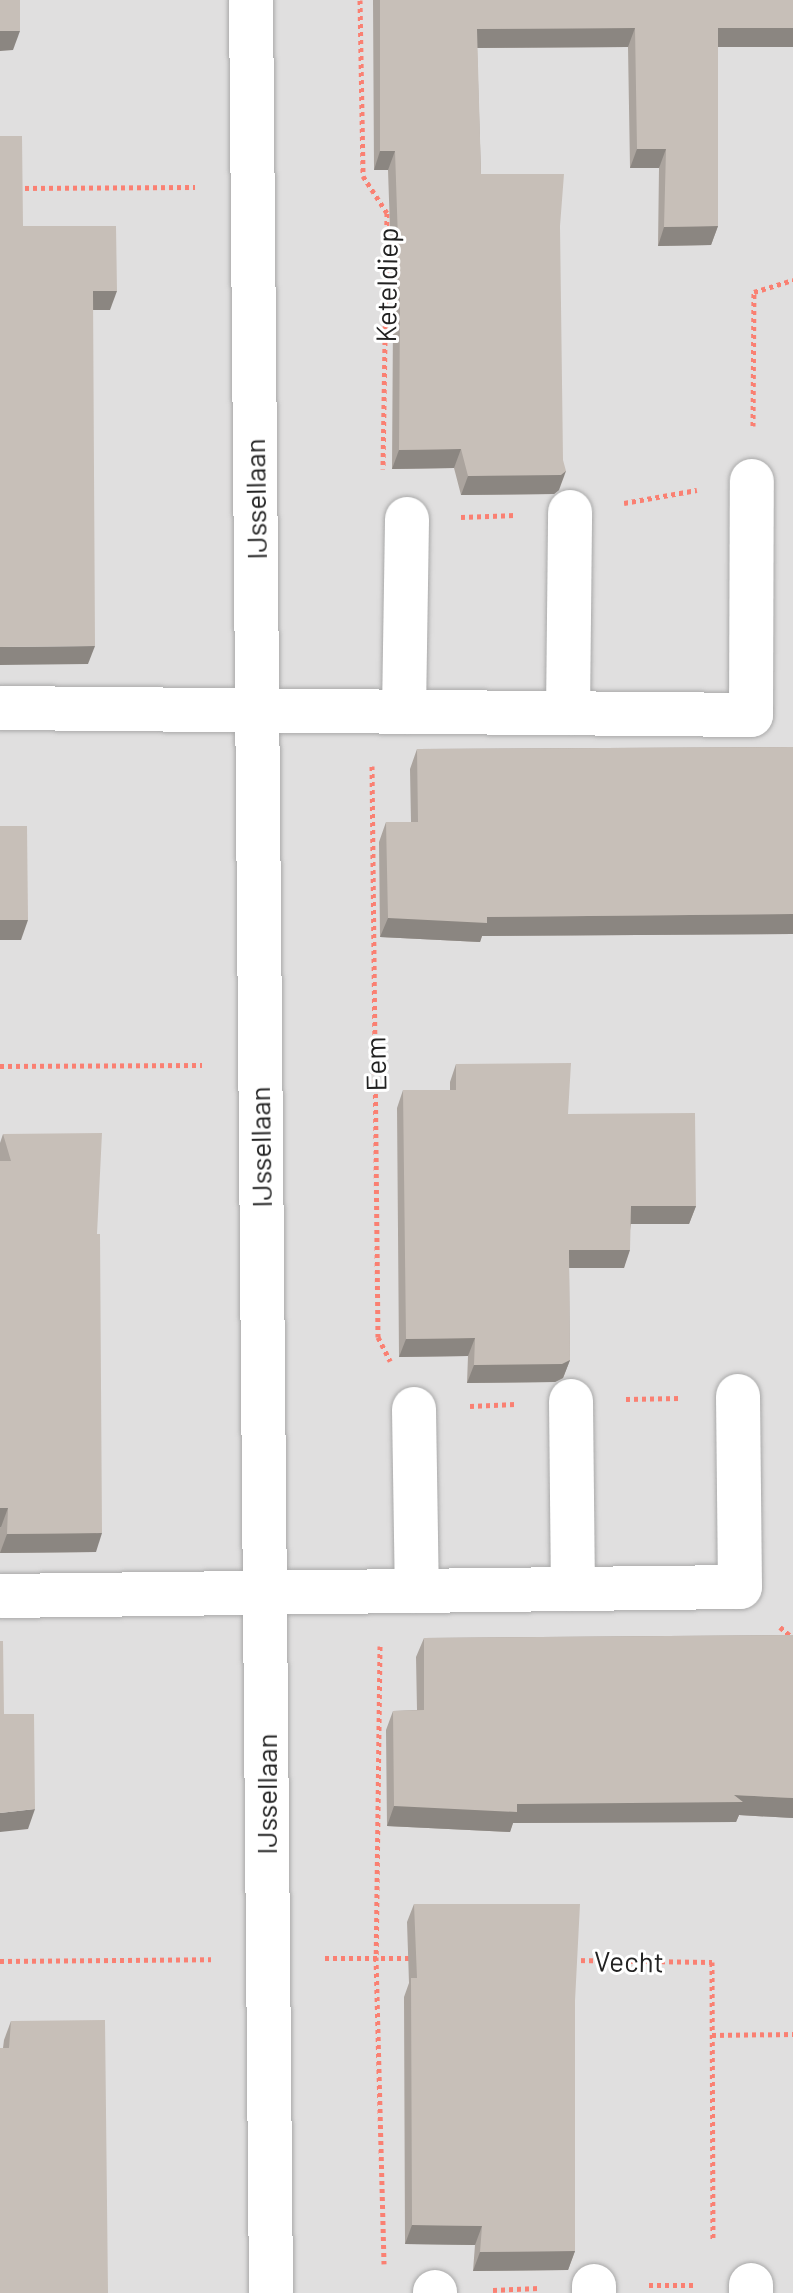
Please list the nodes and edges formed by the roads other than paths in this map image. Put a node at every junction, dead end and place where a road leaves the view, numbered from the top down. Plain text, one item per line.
1 (251, 0) edge
2 (752, 481) road end
3 (570, 512) road end
4 (407, 519) road end
5 (0, 708) edge
6 (257, 710) junction
7 (388, 712) junction
8 (568, 713) junction
9 (738, 1396) road end
10 (571, 1401) road end
11 (414, 1409) road end
12 (573, 1589) junction
13 (398, 1591) junction
14 (265, 1592) junction
15 (0, 1596) edge
16 (271, 2293) edge

1 - 6 street, IJssellaan
2 - 8 street
3 - 8 street
4 - 7 street
5 - 6 street
6 - 7 street
6 - 14 street, IJssellaan
7 - 8 street
9 - 12 street
10 - 12 street
11 - 13 street
12 - 13 street
13 - 14 street
14 - 15 street
14 - 16 street, IJssellaan

